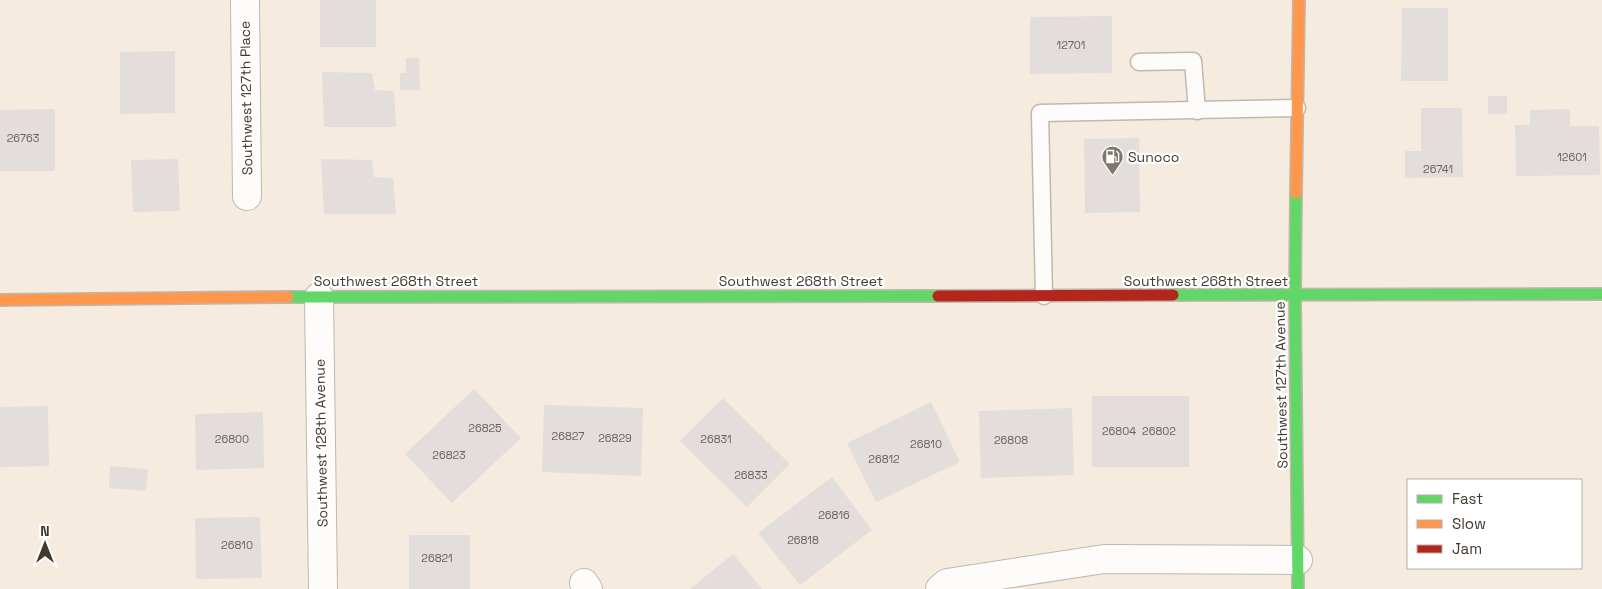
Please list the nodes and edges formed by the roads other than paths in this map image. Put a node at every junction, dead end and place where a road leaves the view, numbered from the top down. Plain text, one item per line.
1 (245, 0) edge
2 (1299, 0) edge
3 (1139, 62) dead end
4 (1297, 108) junction
5 (1197, 111) junction
6 (247, 196) dead end
7 (1602, 294) edge
8 (319, 296) junction
9 (1044, 296) junction
10 (1295, 296) junction
11 (0, 300) edge
12 (1298, 560) junction
13 (323, 589) edge
14 (940, 589) edge
15 (1298, 589) edge

1 - 6 street, Southwest 127th Place
2 - 4 main road, Southwest 127th Avenue
3 - 5 lane
4 - 5 lane
4 - 10 main road, Southwest 127th Avenue
5 - 9 lane
7 - 10 main road, Southwest 268th Street
8 - 9 main road, Southwest 268th Street
8 - 11 main road, Southwest 268th Street
8 - 13 street, Southwest 128th Avenue
9 - 10 main road, Southwest 268th Street
10 - 12 main road, Southwest 127th Avenue
12 - 14 street
12 - 15 main road, Southwest 127th Avenue

